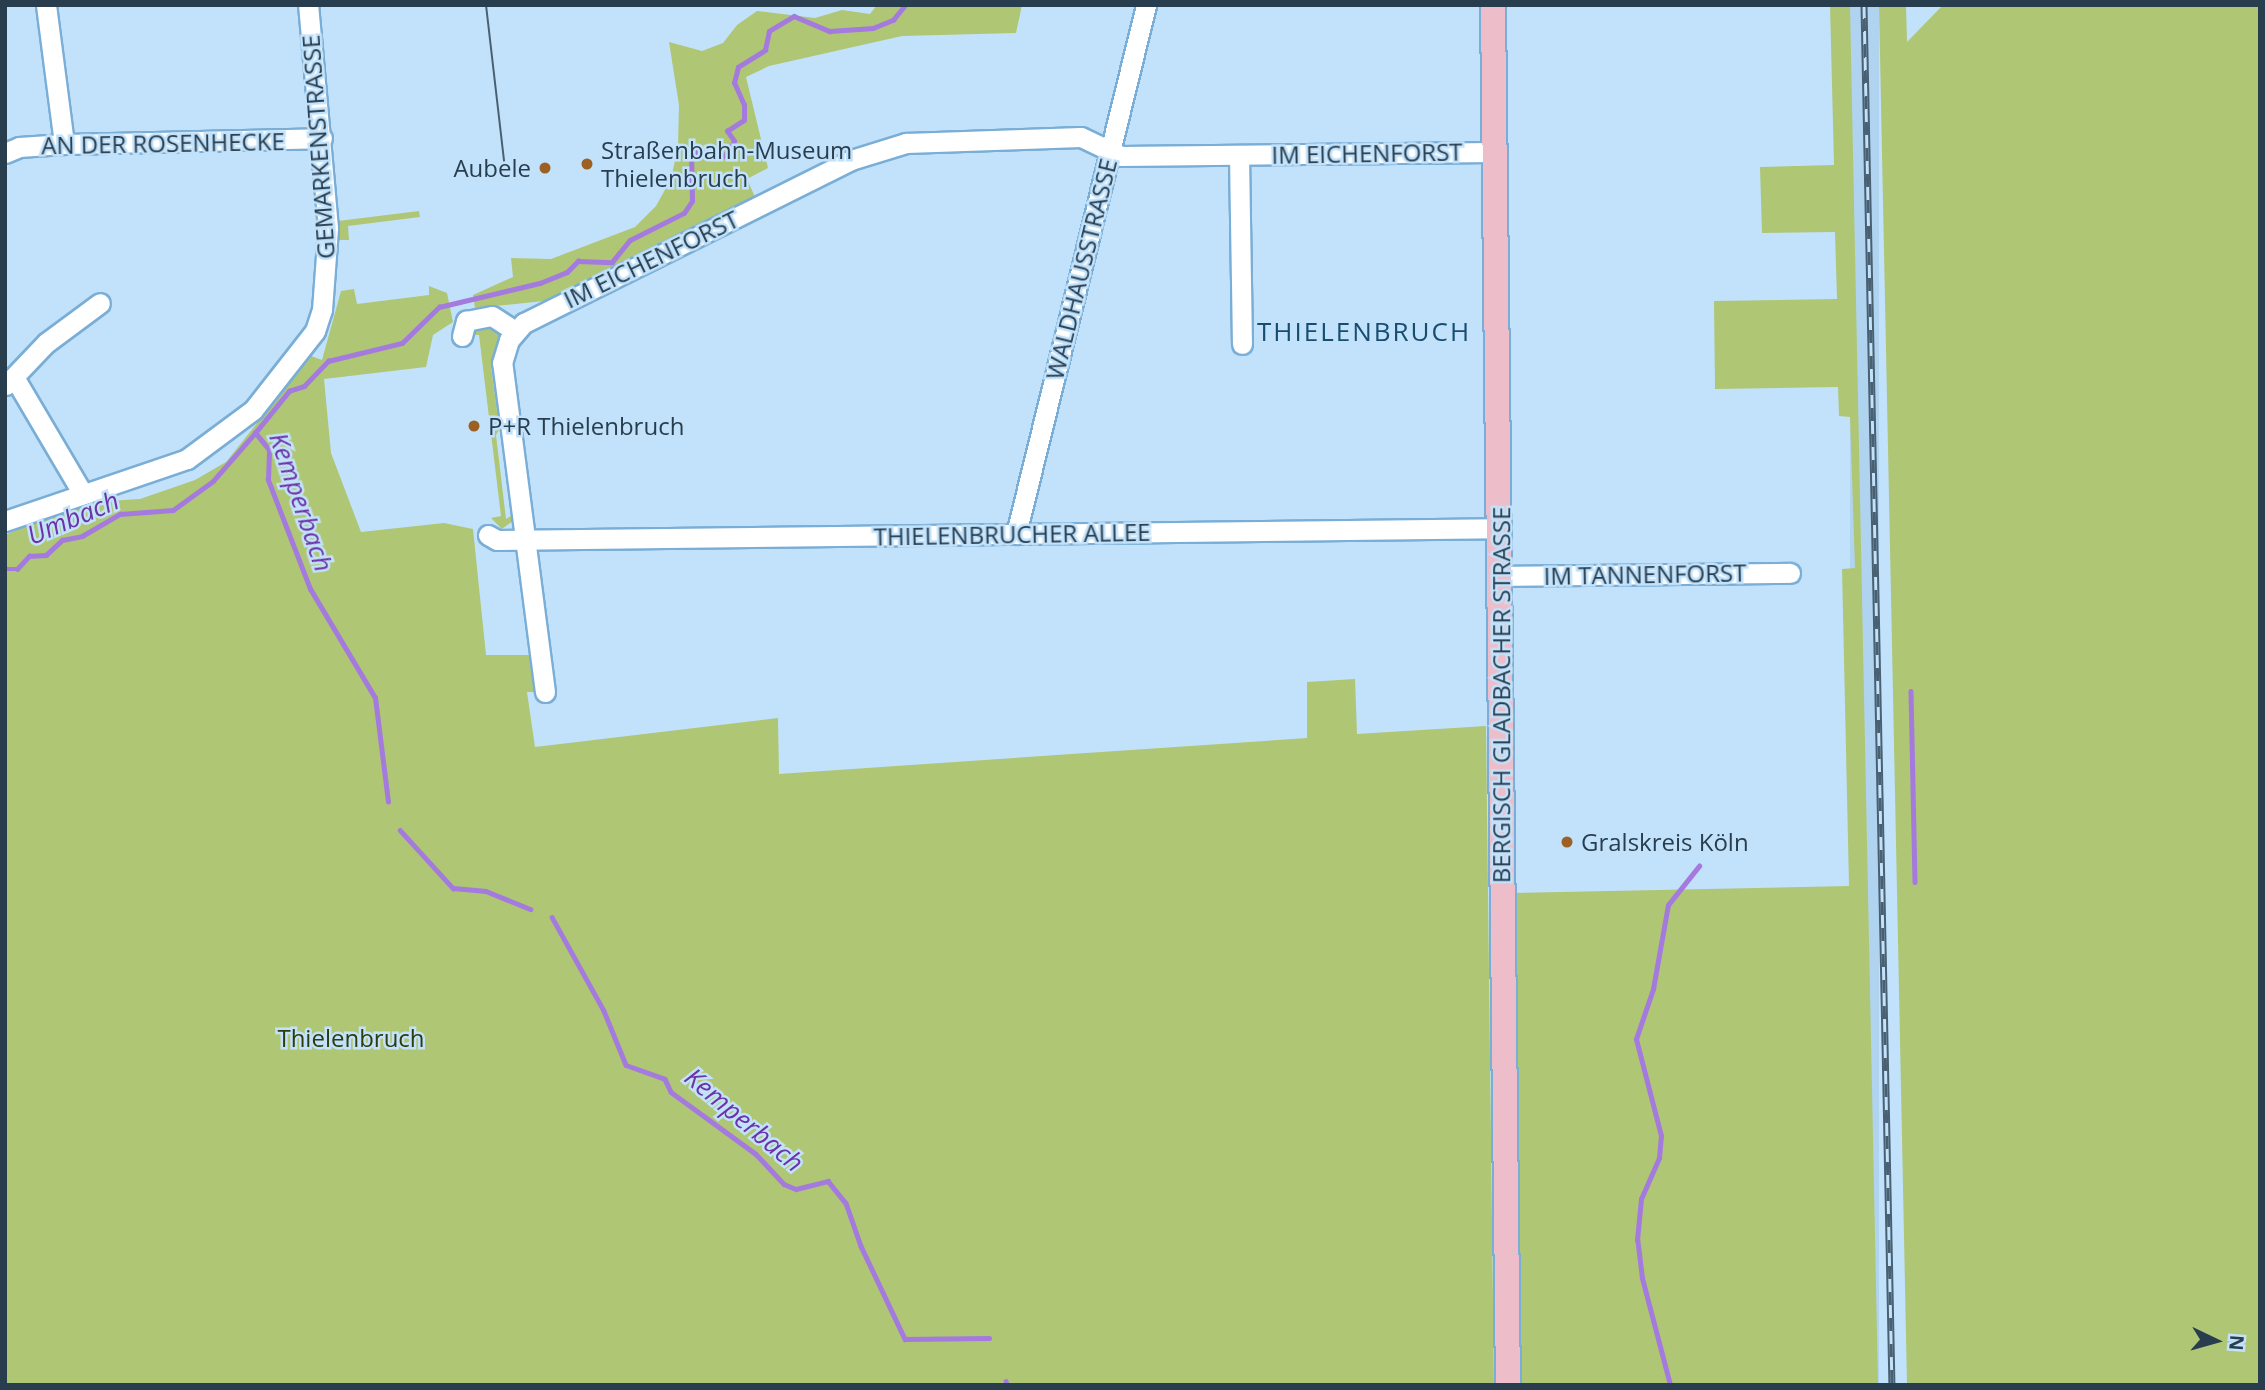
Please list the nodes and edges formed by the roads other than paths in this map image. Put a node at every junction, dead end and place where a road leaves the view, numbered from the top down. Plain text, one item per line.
1 (46, 5) edge
2 (308, 5) edge
3 (1146, 5) edge
4 (1493, 5) edge
5 (322, 138) junction
6 (64, 144) junction
7 (1110, 152) junction
8 (1494, 152) junction
9 (5, 153) edge
10 (1239, 155) junction
11 (100, 303) dead end
12 (515, 331) junction
13 (462, 336) dead end
14 (1242, 344) dead end
15 (10, 381) edge
16 (83, 494) junction
17 (5, 521) edge
18 (1501, 528) junction
19 (1016, 534) junction
20 (488, 535) dead end
21 (523, 540) junction
22 (1790, 573) dead end
23 (1501, 576) junction
24 (545, 692) dead end
25 (1508, 1385) edge

1 - 6 street
2 - 5 street, GEMARKENSTRASSE
3 - 7 street, WALDHAUSSTRASSE
4 - 8 main road, BERGISCH GLADBACHER STRASSE
5 - 6 street, AN DER ROSENHECKE
5 - 16 street, GEMARKENSTRASSE
6 - 9 street, AN DER ROSENHECKE
7 - 10 street, IM EICHENFORST
7 - 12 street, IM EICHENFORST
7 - 19 street, WALDHAUSSTRASSE
8 - 10 street, IM EICHENFORST
8 - 18 main road, BERGISCH GLADBACHER STRASSE
10 - 14 street, IM EICHENFORST
11 - 15 street
12 - 13 street
12 - 21 street
15 - 16 street
16 - 17 street, GEMARKENSTRASSE
18 - 19 street, THIELENBRUCHER ALLEE
18 - 23 main road, BERGISCH GLADBACHER STRASSE
19 - 21 street, THIELENBRUCHER ALLEE
20 - 21 street, THIELENBRUCHER ALLEE
21 - 24 street
22 - 23 street, IM TANNENFORST
23 - 25 main road, BERGISCH GLADBACHER STRASSE

